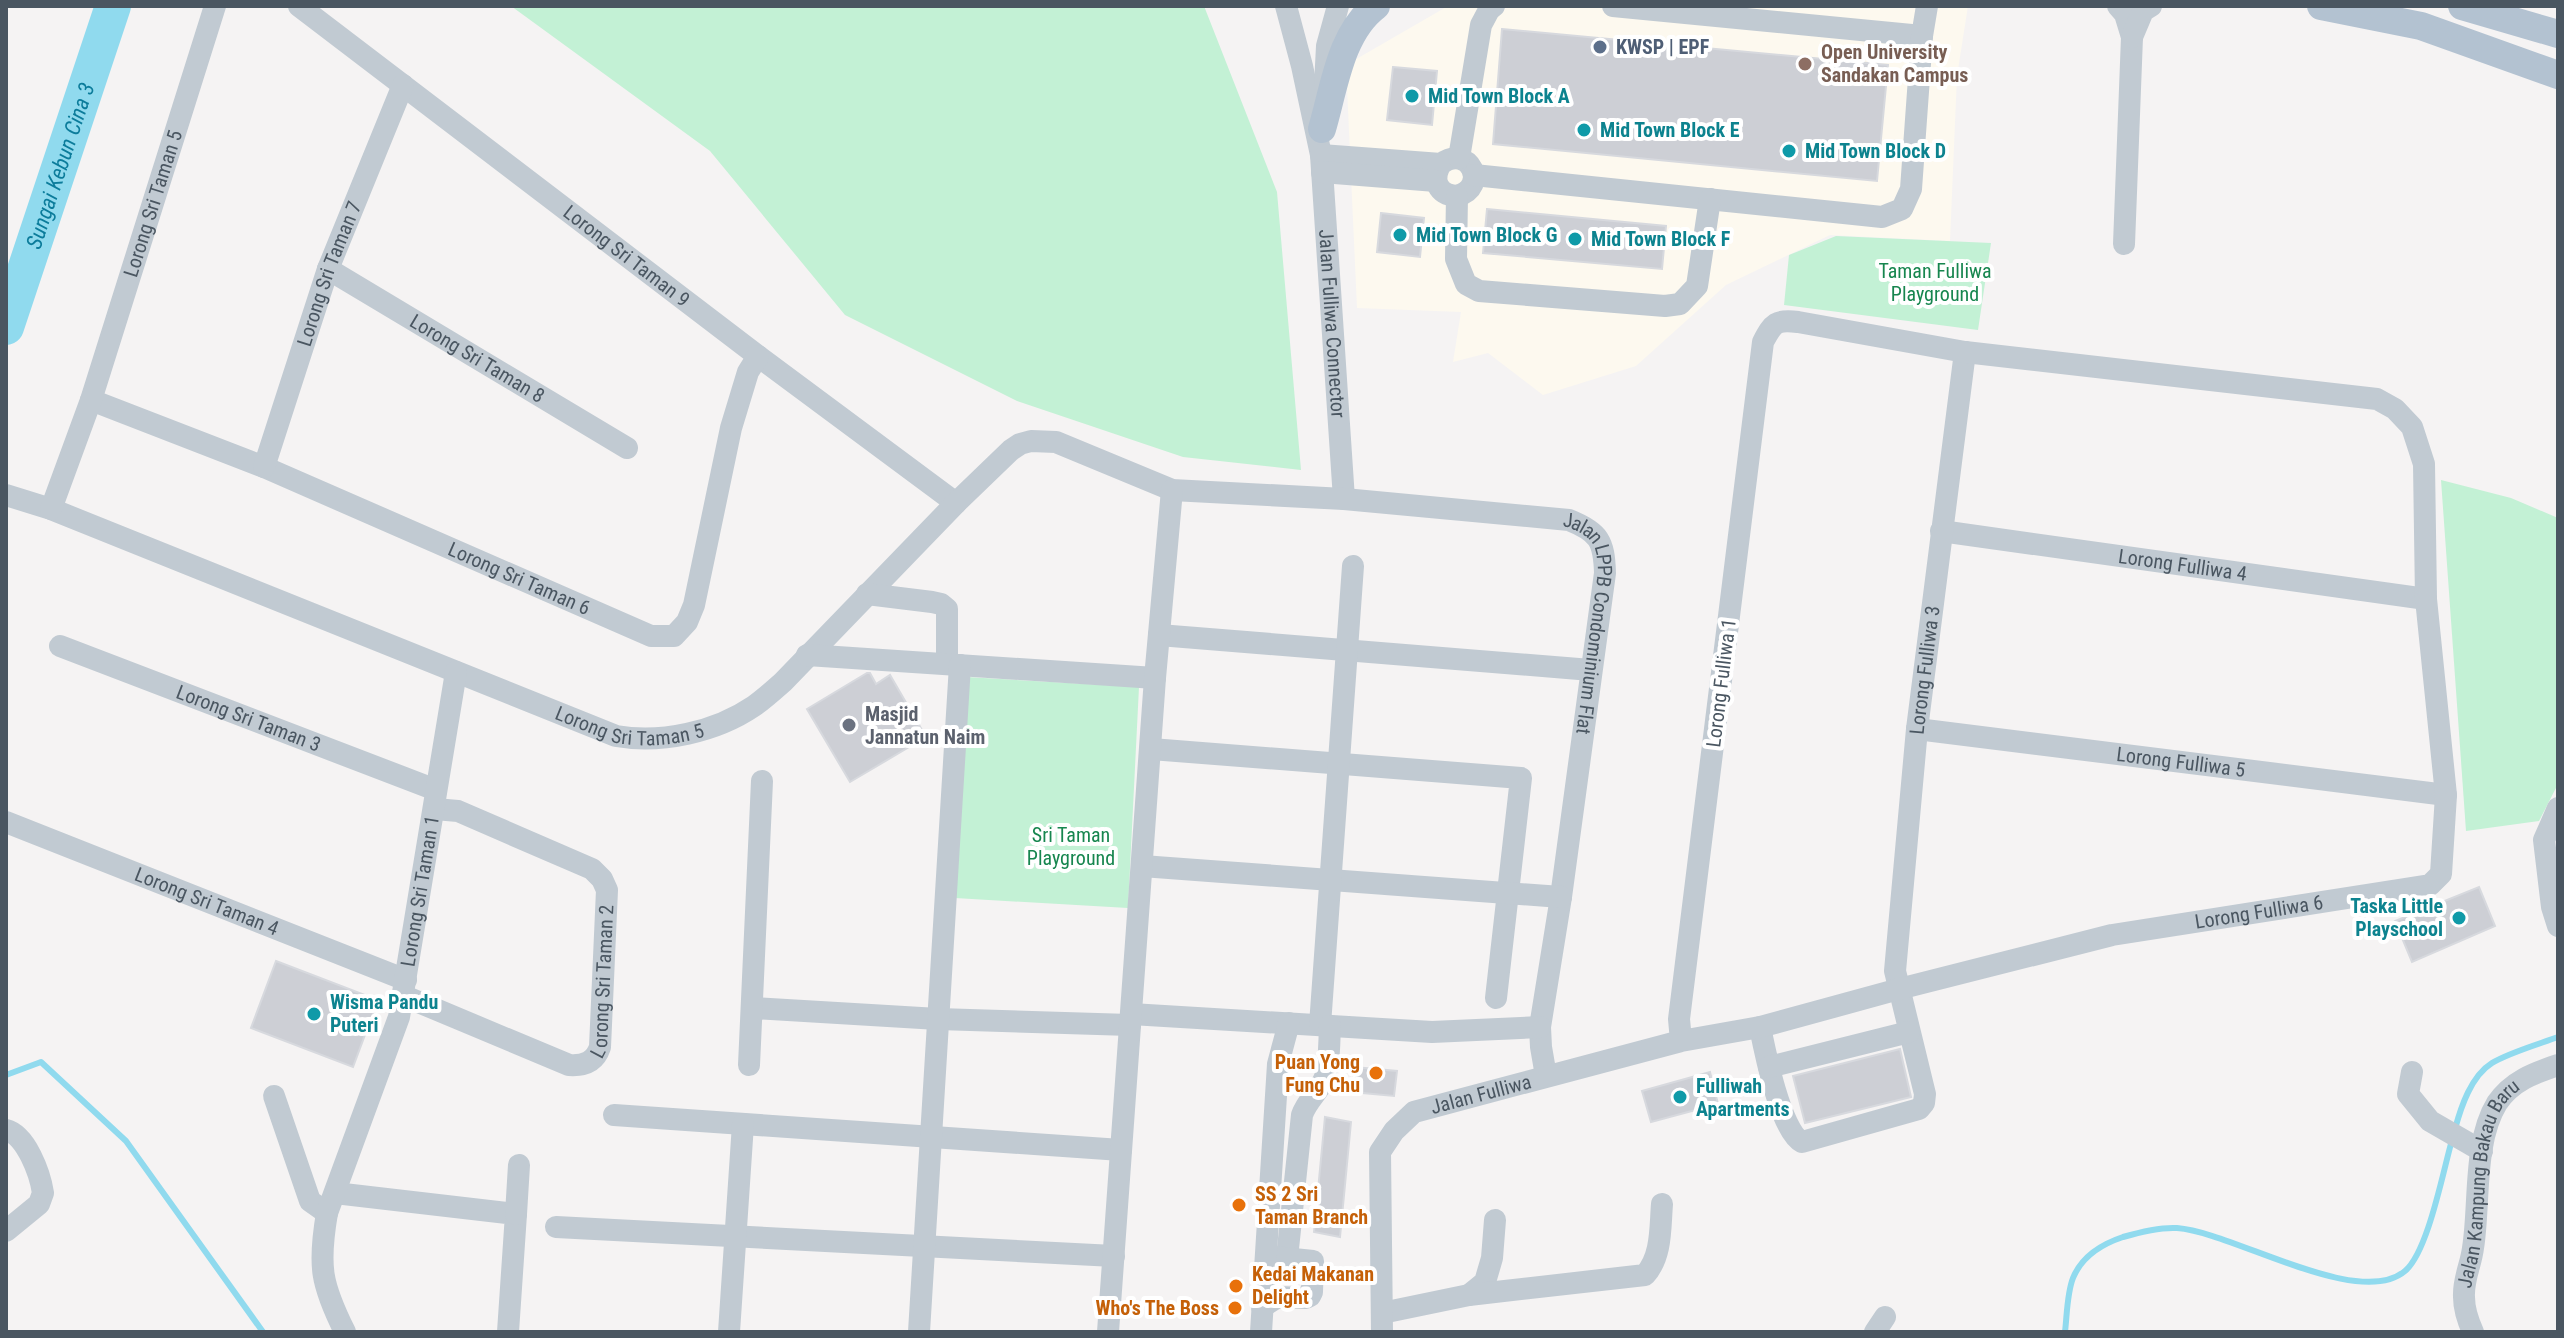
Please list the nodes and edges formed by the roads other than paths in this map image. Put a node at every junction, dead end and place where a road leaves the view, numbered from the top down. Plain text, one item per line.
1 (215, 6) edge
2 (299, 6) edge
3 (1286, 6) edge
4 (1338, 6) edge
5 (1376, 6) edge
6 (1494, 6) edge
7 (1613, 6) edge
8 (1927, 6) edge
9 (2118, 6) edge
10 (2151, 6) edge
11 (2321, 6) edge
12 (2462, 6) edge
13 (2558, 34) edge
14 (1922, 36) junction
15 (2132, 37) junction
16 (2558, 75) edge
17 (403, 85) junction
18 (1321, 152) junction
19 (1445, 168) junction
20 (1474, 175) junction
21 (1457, 196) junction
22 (1710, 199) junction
23 (2124, 244) dead end
24 (328, 269) junction
25 (1965, 352) junction
26 (758, 356) junction
27 (91, 400) junction
28 (627, 448) dead end
29 (264, 467) junction
30 (1172, 490) junction
31 (6, 495) edge
32 (1344, 499) junction
33 (956, 503) junction
34 (51, 509) junction
35 (1941, 531) junction
36 (1353, 566) dead end
37 (867, 594) junction
38 (2426, 599) junction
39 (1159, 635) junction
40 (60, 646) dead end
41 (1347, 650) junction
42 (807, 655) junction
43 (954, 665) junction
44 (1591, 670) junction
45 (456, 672) junction
46 (1155, 678) junction
47 (1917, 729) junction
48 (1151, 749) junction
49 (1339, 763) junction
50 (762, 781) dead end
51 (2446, 795) junction
52 (436, 800) junction
53 (2558, 808) edge
54 (6, 822) edge
55 (1142, 866) junction
56 (1330, 880) junction
57 (1509, 893) junction
58 (1561, 897) junction
59 (2558, 926) edge
60 (405, 988) junction
61 (1899, 989) junction
62 (1496, 998) dead end
63 (752, 1008) junction
64 (938, 1019) junction
65 (1131, 1020) junction
66 (1289, 1023) junction
67 (1325, 1025) junction
68 (1540, 1027) junction
69 (1760, 1027) junction
70 (1909, 1032) junction
71 (1681, 1041) junction
72 (749, 1065) dead end
73 (2558, 1065) edge
74 (1769, 1067) junction
75 (2412, 1072) dead end
76 (1546, 1076) junction
77 (274, 1096) dead end
78 (614, 1115) dead end
79 (743, 1124) junction
80 (6, 1130) edge
81 (931, 1137) junction
82 (1121, 1150) junction
83 (2482, 1151) junction
84 (519, 1165) dead end
85 (331, 1203) junction
86 (1662, 1204) dead end
87 (516, 1214) junction
88 (1495, 1220) dead end
89 (556, 1227) dead end
90 (6, 1231) edge
91 (735, 1236) junction
92 (924, 1246) junction
93 (1114, 1256) junction
94 (1277, 1257) junction
95 (1469, 1295) junction
96 (1262, 1307) junction
97 (1382, 1322) edge
98 (345, 1332) edge
99 (508, 1332) edge
100 (729, 1332) edge
101 (919, 1332) edge
102 (1108, 1332) edge
103 (1261, 1332) edge
104 (2473, 1332) edge

1 - 27 street, Lorong Sri Taman 5
2 - 17 street, Lorong Sri Taman 9
3 - 18 street, Jalan Fulliwa Connector
4 - 18 street, Jalan Fulliwa Connector
5 - 18 main road
6 - 19 street
7 - 14 street
8 - 14 street
9 - 15 street
10 - 15 street
11 - 16 main road
12 - 13 main road
14 - 22 street
15 - 23 street
17 - 24 street, Lorong Sri Taman 7
17 - 26 street, Lorong Sri Taman 9
18 - 19 street
18 - 32 street, Jalan Fulliwa Connector
19 - 20 street
19 - 21 street
20 - 21 street
20 - 22 street
21 - 22 street
24 - 28 street, Lorong Sri Taman 8
24 - 29 street, Lorong Sri Taman 7
25 - 35 street, Lorong Fulliwa 3
25 - 38 street, Lorong Fulliwa 6
25 - 71 street, Lorong Fulliwa 1
26 - 29 street, Lorong Sri Taman 6
26 - 33 street, Lorong Sri Taman 9
27 - 29 street, Lorong Sri Taman 6
27 - 34 street
30 - 32 street, Jalan LPPB Condominium Flat
30 - 33 street, Lorong Sri Taman 5
30 - 39 street
31 - 34 street, Lorong Sri Taman 5
32 - 44 street, Jalan LPPB Condominium Flat
33 - 37 street, Lorong Sri Taman 5
34 - 45 street, Lorong Sri Taman 5
35 - 38 street, Lorong Fulliwa 4
35 - 47 street, Lorong Fulliwa 3
36 - 41 street
37 - 42 street, Lorong Sri Taman 5
37 - 43 street
38 - 51 street, Lorong Fulliwa 6
39 - 41 street
39 - 46 street
40 - 52 street, Lorong Sri Taman 3
41 - 44 street
41 - 49 street
42 - 43 street
42 - 45 street, Lorong Sri Taman 5
43 - 46 street
43 - 64 street
44 - 58 street, Jalan LPPB Condominium Flat
45 - 52 street, Lorong Sri Taman 1
46 - 48 street
47 - 51 street, Lorong Fulliwa 5
47 - 61 street, Lorong Fulliwa 3
48 - 49 street
48 - 55 street
49 - 56 street
49 - 57 street
50 - 63 street
51 - 61 street, Lorong Fulliwa 6
52 - 60 street, Lorong Sri Taman 1
52 - 60 street, Lorong Sri Taman 2
53 - 59 street
54 - 60 street, Lorong Sri Taman 4
55 - 56 street
55 - 65 street
56 - 57 street
56 - 67 street
57 - 58 street
57 - 62 street
58 - 68 street, Jalan LPPB Condominium Flat
60 - 85 street, Lorong Sri Taman 1
61 - 69 street, Lorong Fulliwa 6
61 - 70 street, Lorong Fulliwa 3
63 - 64 street
63 - 72 street
64 - 65 street
64 - 81 street
65 - 66 street
65 - 82 street
66 - 67 street
66 - 94 street
67 - 68 street
67 - 94 street
68 - 76 street, Jalan LPPB Condominium Flat
69 - 71 street, Lorong Fulliwa 6
69 - 74 street
70 - 74 street
70 - 74 street, Lorong Fulliwa 3
71 - 76 street, Jalan Fulliwa
73 - 83 street, Jalan Kampung Bakau Baru
75 - 83 street
76 - 97 street, Jalan Fulliwa
77 - 85 street
78 - 79 street
79 - 81 street
79 - 91 street
80 - 90 street
81 - 82 street
81 - 92 street
82 - 93 street
83 - 104 street, Jalan Kampung Bakau Baru
84 - 87 street
85 - 87 street
85 - 98 street, Lorong Sri Taman 1
86 - 95 street
87 - 99 street
88 - 95 street
89 - 91 street
91 - 92 street
91 - 100 street
92 - 93 street
92 - 101 street
93 - 102 street
94 - 96 street
94 - 96 street
95 - 97 street
96 - 103 street

